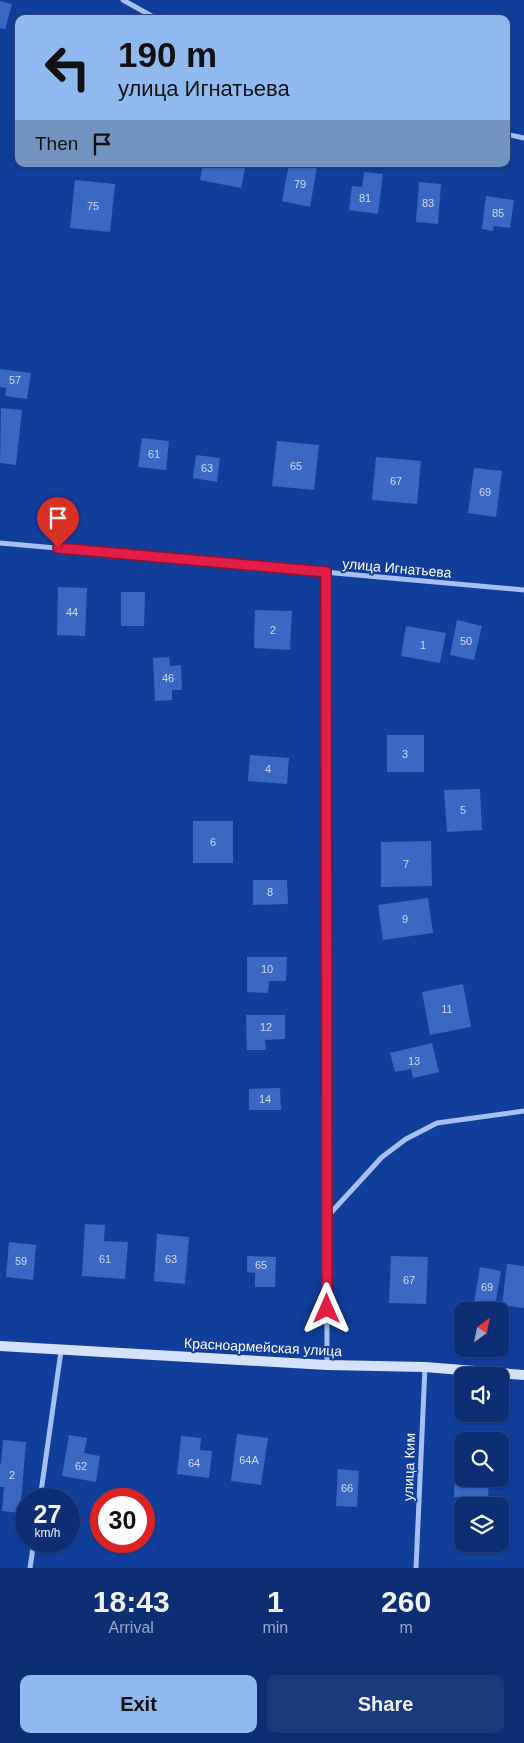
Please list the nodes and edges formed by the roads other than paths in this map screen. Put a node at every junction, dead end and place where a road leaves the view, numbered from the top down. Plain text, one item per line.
1 (122, 0) edge
2 (150, 15) edge
3 (510, 135) edge
4 (524, 138) edge
5 (0, 543) edge
6 (326, 572) junction
7 (524, 590) edge
8 (524, 1112) edge
9 (327, 1217) junction
10 (0, 1346) edge
11 (61, 1351) junction
12 (327, 1365) junction
13 (425, 1367) junction
14 (524, 1375) edge
15 (42, 1488) edge
16 (32, 1553) edge
17 (30, 1568) edge
18 (416, 1568) edge

1 - 2 street
3 - 4 street
5 - 6 street, улица Игнатьева
6 - 7 street, улица Игнатьева
6 - 9 street
8 - 9 street
9 - 12 street
10 - 11 street, Красноармейская улица
11 - 12 street, Красноармейская улица
11 - 15 street
12 - 13 street, Красноармейская улица
13 - 14 street, Красноармейская улица
13 - 18 street, улица Ким
16 - 17 street

